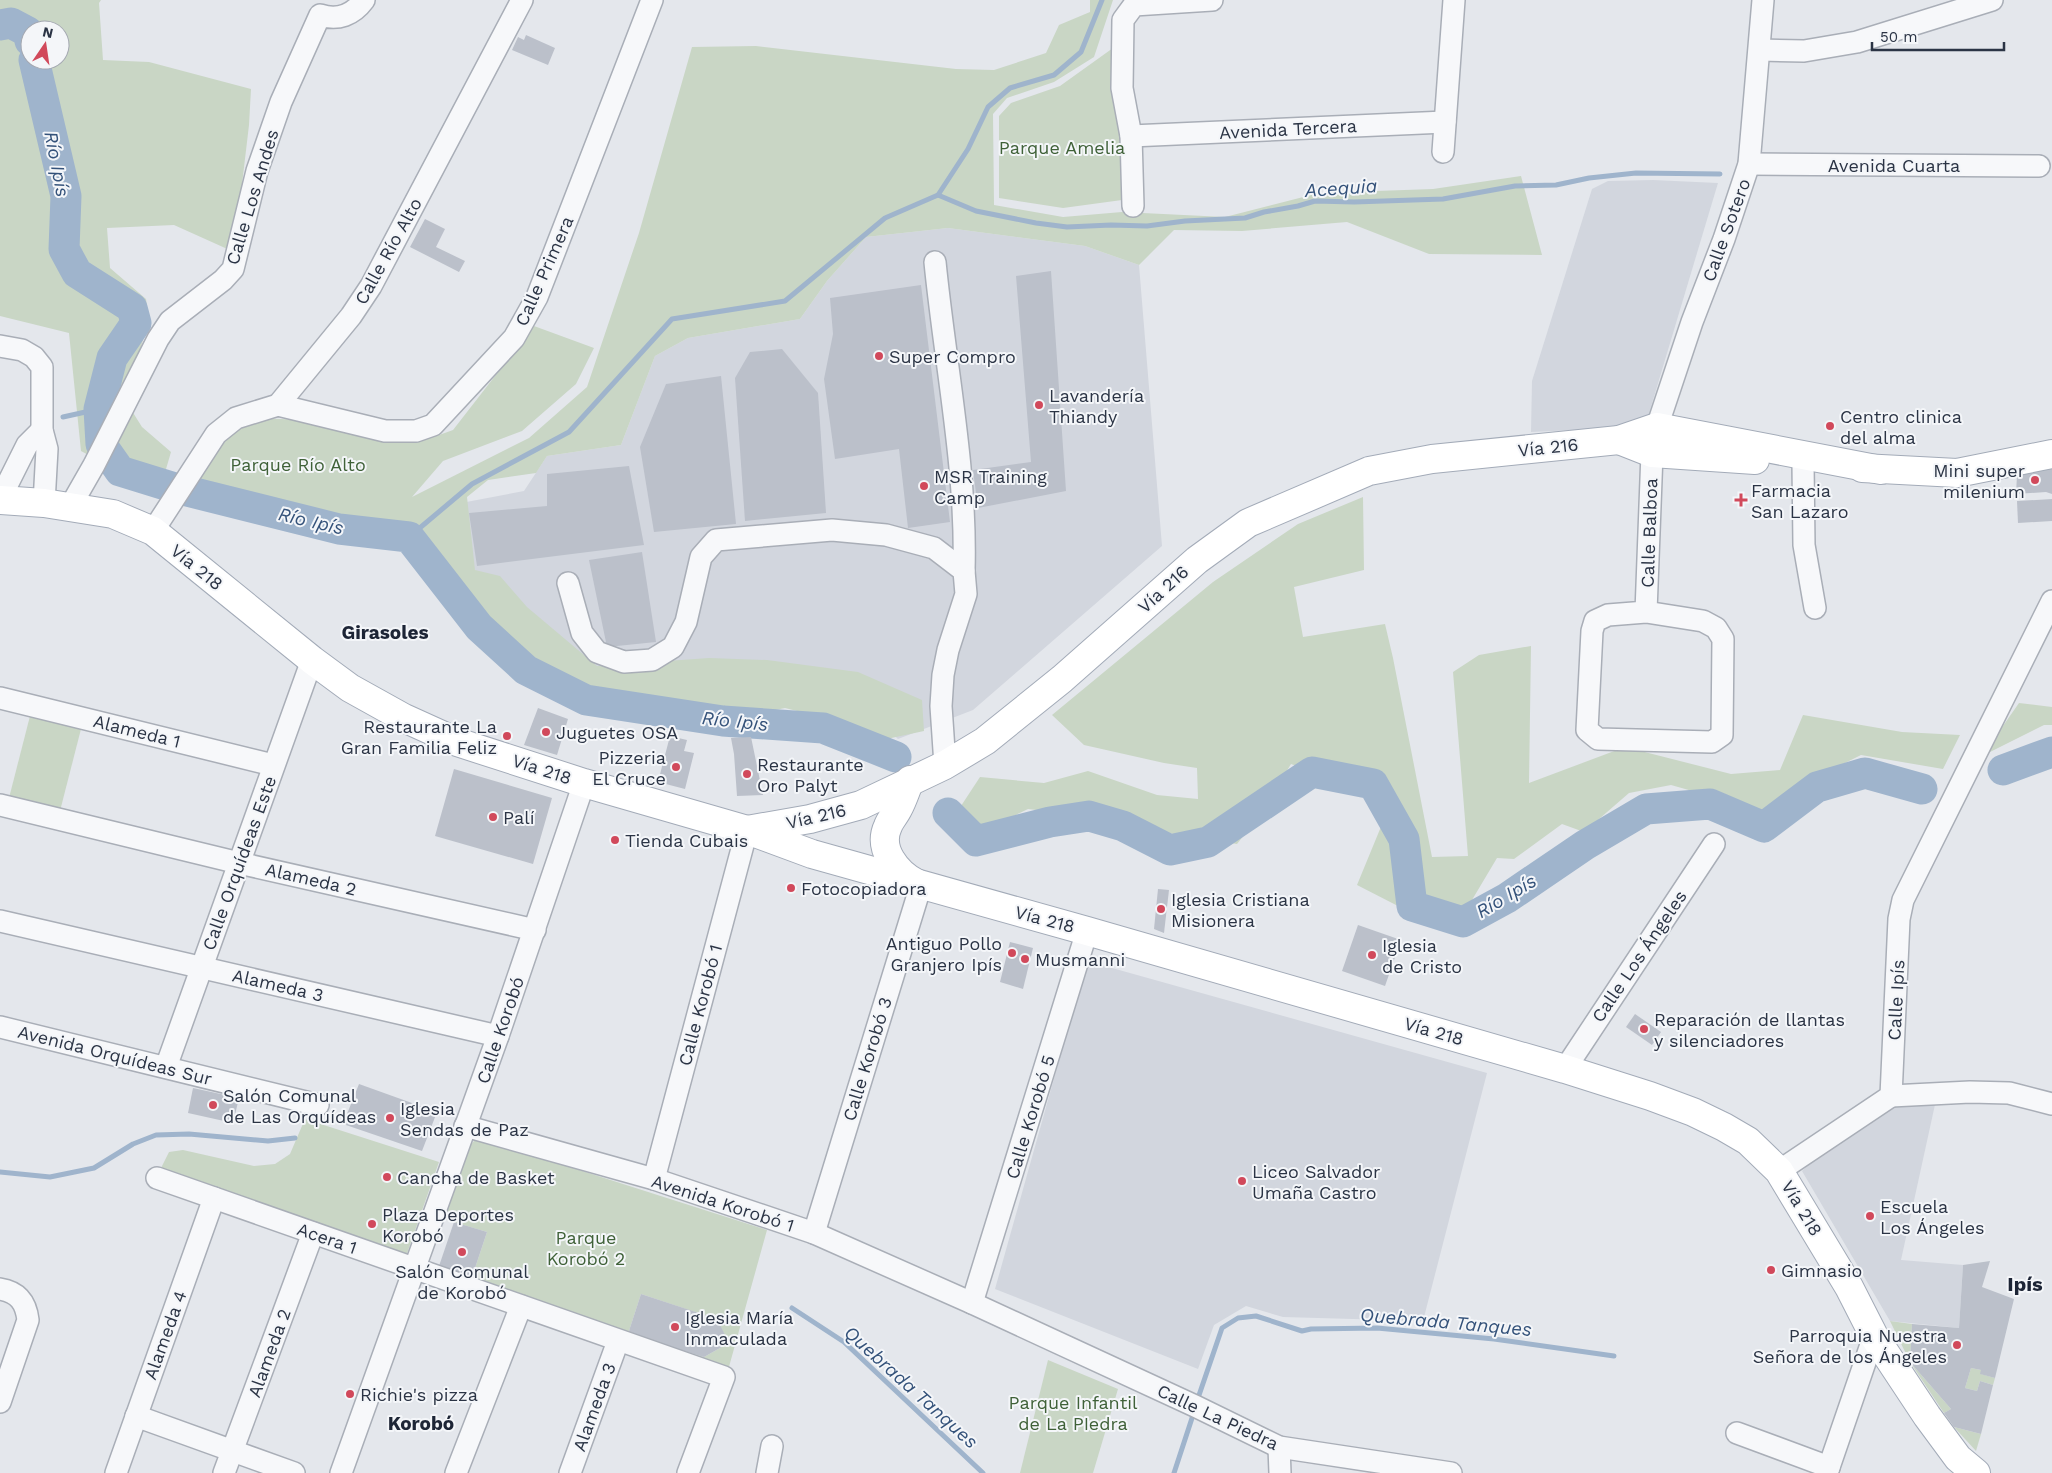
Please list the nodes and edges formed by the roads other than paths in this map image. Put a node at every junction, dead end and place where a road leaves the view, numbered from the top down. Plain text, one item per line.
1 (364, 0) edge
2 (522, 0) edge
3 (652, 0) edge
4 (1212, 0) edge
5 (1454, 0) edge
6 (1763, 0) edge
7 (1992, 0) edge
8 (1760, 50) junction
9 (1445, 122) junction
10 (1131, 136) junction
11 (1443, 152) dead end
12 (1750, 164) junction
13 (2039, 166) dead end
14 (1133, 206) dead end
15 (935, 262) dead end
16 (0, 346) edge
17 (278, 405) junction
18 (42, 430) junction
19 (1657, 430) junction
20 (2052, 454) edge
21 (1803, 463) junction
22 (1881, 470) junction
23 (0, 499) edge
24 (57, 505) junction
25 (153, 531) junction
26 (964, 571) junction
27 (568, 583) dead end
28 (2052, 601) edge
29 (1815, 608) dead end
30 (1646, 612) junction
31 (312, 660) junction
32 (0, 698) edge
33 (274, 765) junction
34 (945, 765) junction
35 (910, 780) junction
36 (584, 783) junction
37 (0, 805) edge
38 (746, 830) junction
39 (1714, 844) dead end
40 (238, 863) junction
41 (920, 885) junction
42 (0, 921) edge
43 (535, 930) junction
44 (1087, 931) junction
45 (202, 967) junction
46 (0, 1027) edge
47 (498, 1036) junction
48 (166, 1067) junction
49 (1565, 1069) junction
50 (1891, 1096) junction
51 (2052, 1104) edge
52 (318, 1105) dead end
53 (466, 1126) junction
54 (1779, 1171) junction
55 (157, 1178) dead end
56 (654, 1180) junction
57 (214, 1198) junction
58 (313, 1233) junction
59 (814, 1233) junction
60 (415, 1269) junction
61 (0, 1289) edge
62 (972, 1303) junction
63 (521, 1306) junction
64 (1874, 1336) junction
65 (618, 1341) junction
66 (0, 1402) edge
67 (136, 1416) junction
68 (1736, 1433) dead end
69 (772, 1446) dead end
70 (1279, 1447) junction
71 (232, 1451) junction
72 (1828, 1470) edge
73 (116, 1473) edge
74 (224, 1473) edge
75 (294, 1473) edge
76 (341, 1473) edge
77 (456, 1473) edge
78 (570, 1473) edge
79 (688, 1473) edge
80 (767, 1473) edge
81 (1280, 1473) edge
82 (1451, 1473) edge
83 (1976, 1473) edge

1 - 24 street, Calle Los Andes
2 - 17 street, Calle Río Alto
3 - 17 street, Calle Primera
4 - 10 street
5 - 9 street
6 - 8 street, Calle Sotero
7 - 8 street
8 - 12 street, Calle Sotero
9 - 10 street, Avenida Tercera
9 - 11 street
10 - 14 street
12 - 13 street, Avenida Cuarta
12 - 19 street, Calle Sotero
15 - 26 street
16 - 18 street
17 - 25 street
18 - 23 street
18 - 24 street
19 - 21 main road, Vía 216
19 - 22 main road, Vía 216
19 - 30 street, Calle Balboa
19 - 34 main road, Vía 216
20 - 22 main road, Vía 216
21 - 22 main road, Vía 216
21 - 29 street
23 - 24 main road, Vía 218
24 - 25 main road, Vía 218
25 - 31 main road, Vía 218
26 - 27 street
26 - 34 street
28 - 50 street, Calle Ipís
30 - 30 street, Calle Balboa
31 - 33 street, Calle Orquídeas Este
31 - 36 main road, Vía 218
32 - 33 street, Alameda 1
33 - 40 street, Calle Orquídeas Este
34 - 35 main road, Vía 216
35 - 38 main road, Vía 216
35 - 41 main road
36 - 38 main road, Vía 218
36 - 43 street, Calle Korobó
37 - 40 street, Alameda 2
38 - 41 main road, Vía 218
38 - 56 street, Calle Korobó 1
39 - 49 street, Calle Los Ángeles
40 - 43 street, Alameda 2
40 - 45 street, Calle Orquídeas Este
41 - 44 main road, Vía 218
41 - 59 street, Calle Korobó 3
42 - 45 street, Alameda 3
43 - 47 street, Calle Korobó
44 - 49 main road, Vía 218
44 - 62 street, Calle Korobó 5
45 - 47 street, Alameda 3
45 - 48 street, Calle Orquídeas Este
46 - 48 street, Avenida Orquídeas Sur
47 - 53 street, Calle Korobó
48 - 52 street, Avenida Orquídeas Sur
49 - 54 main road, Vía 218
50 - 51 street
50 - 54 street
53 - 56 street, Avenida Korobó 1
53 - 60 street, Calle Korobó
54 - 64 main road, Vía 218
55 - 57 street, Acera 1
56 - 59 street, Avenida Korobó 1
57 - 58 street, Acera 1
57 - 67 street, Alameda 4
58 - 60 street, Acera 1
58 - 71 street, Alameda 2
59 - 62 street, Avenida Korobó 1
60 - 63 street, Acera 1
60 - 76 street, Calle Korobó
61 - 66 street
62 - 70 street, Calle La Piedra
63 - 65 street, Acera 1
63 - 77 street
64 - 72 street
64 - 83 main road, Vía 218
65 - 78 street, Alameda 3
65 - 79 street, Acera 1
67 - 71 street
67 - 73 street, Alameda 4
68 - 72 street
69 - 80 street
70 - 81 street
70 - 82 street, Calle La Piedra
71 - 74 street, Alameda 2
71 - 75 street

